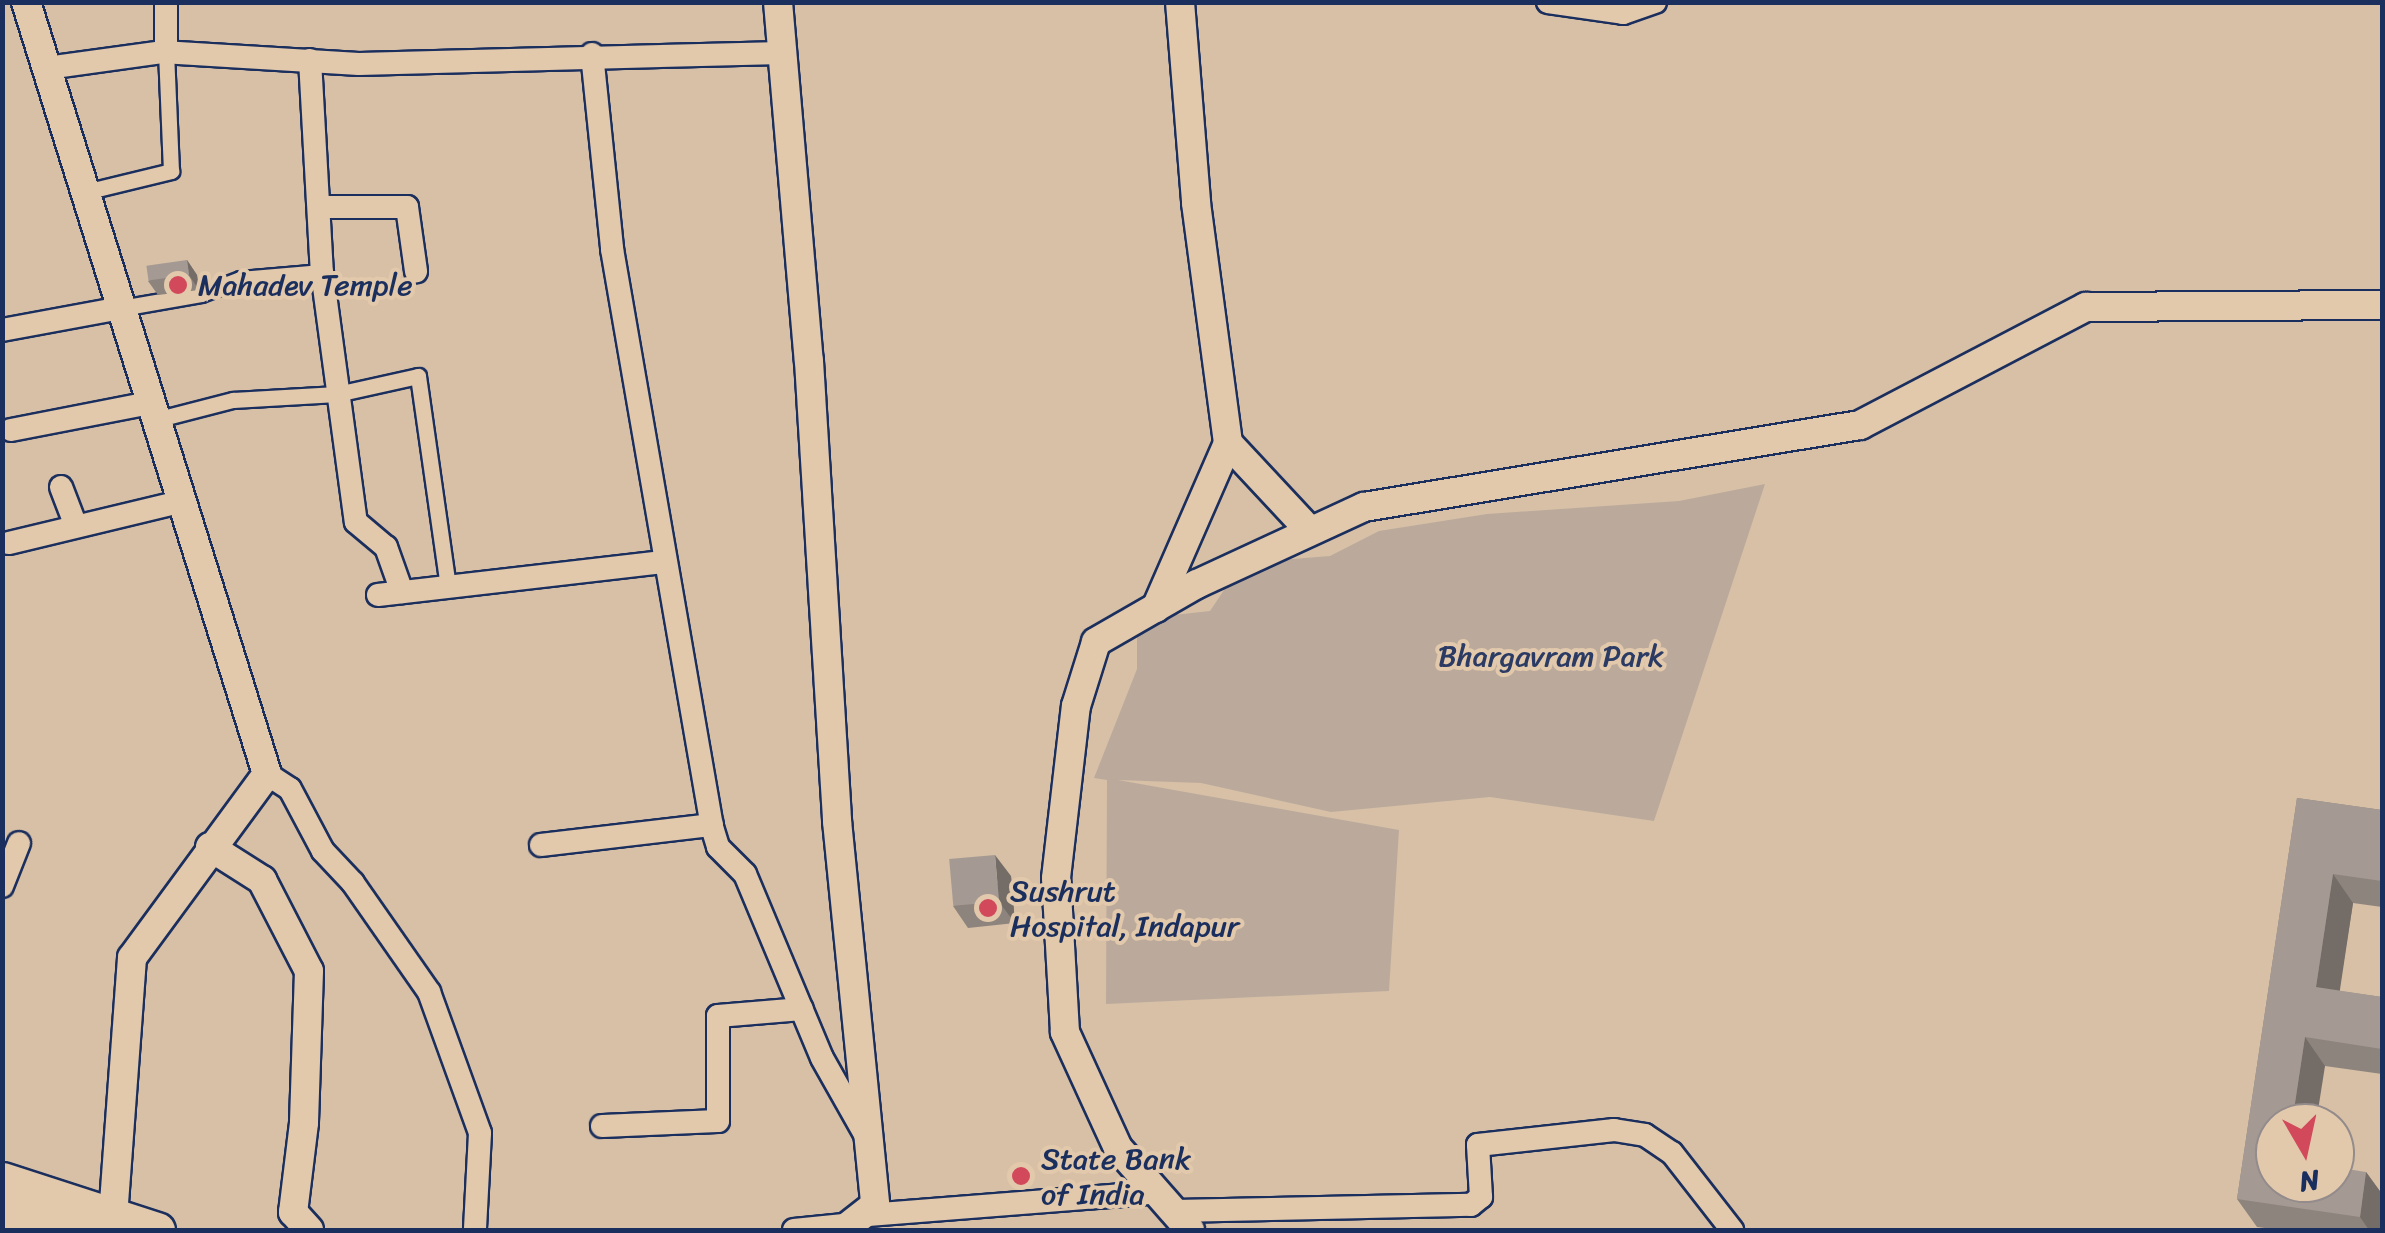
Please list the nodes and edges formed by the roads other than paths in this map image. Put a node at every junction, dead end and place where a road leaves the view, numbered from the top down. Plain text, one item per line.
1 (26, 2) edge
2 (166, 2) edge
3 (778, 2) edge
4 (1180, 2) edge
5 (1548, 2) edge
6 (1655, 2) edge
7 (166, 52) junction
8 (782, 53) junction
9 (592, 54) junction
10 (310, 60) junction
11 (47, 68) junction
12 (85, 192) junction
13 (318, 207) junction
14 (416, 271) dead end
15 (322, 272) junction
16 (2382, 305) edge
17 (120, 308) junction
18 (2, 330) edge
19 (337, 394) junction
20 (152, 411) junction
21 (11, 430) dead end
22 (1228, 443) junction
23 (61, 486) dead end
24 (180, 502) junction
25 (76, 526) junction
26 (1310, 532) junction
27 (9, 543) dead end
28 (665, 562) junction
29 (448, 588) junction
30 (402, 592) junction
31 (378, 595) dead end
32 (1156, 608) junction
33 (267, 774) junction
34 (712, 825) junction
35 (19, 843) dead end
36 (541, 845) dead end
37 (210, 847) junction
38 (2, 886) edge
39 (802, 1009) junction
40 (602, 1126) dead end
41 (867, 1139) junction
42 (2, 1180) edge
43 (2, 1208) edge
44 (1174, 1211) edge
45 (60, 1217) edge
46 (931, 1220) edge
47 (852, 1223) edge
48 (112, 1224) edge
49 (2, 1230) edge
50 (157, 1230) edge
51 (309, 1230) edge
52 (476, 1230) edge
53 (794, 1230) edge
54 (1732, 1230) edge

1 - 11 street
2 - 7 street
3 - 8 street
4 - 22 street
5 - 6 street
7 - 10 street
7 - 11 street
7 - 12 street
8 - 9 street
8 - 41 street
9 - 10 street
9 - 28 street
10 - 13 street
11 - 12 street
12 - 17 street
13 - 14 street
13 - 15 street
15 - 17 street
15 - 19 street
16 - 26 street
17 - 18 street
17 - 20 street
19 - 20 street
19 - 29 street
19 - 30 street
20 - 21 street
20 - 24 street
22 - 26 street
22 - 32 street
23 - 25 street
24 - 25 street
24 - 33 street
25 - 27 street
26 - 32 street
28 - 29 street
28 - 34 street
29 - 30 street
30 - 31 street
32 - 44 street
33 - 37 street
33 - 52 street
34 - 36 street
34 - 39 street
35 - 38 street
37 - 48 street
37 - 51 street
39 - 40 street
39 - 41 street
41 - 47 street
42 - 45 main road
43 - 45 main road
44 - 46 street
44 - 54 street
45 - 48 main road
45 - 49 street
46 - 47 street
47 - 53 street
48 - 50 main road

